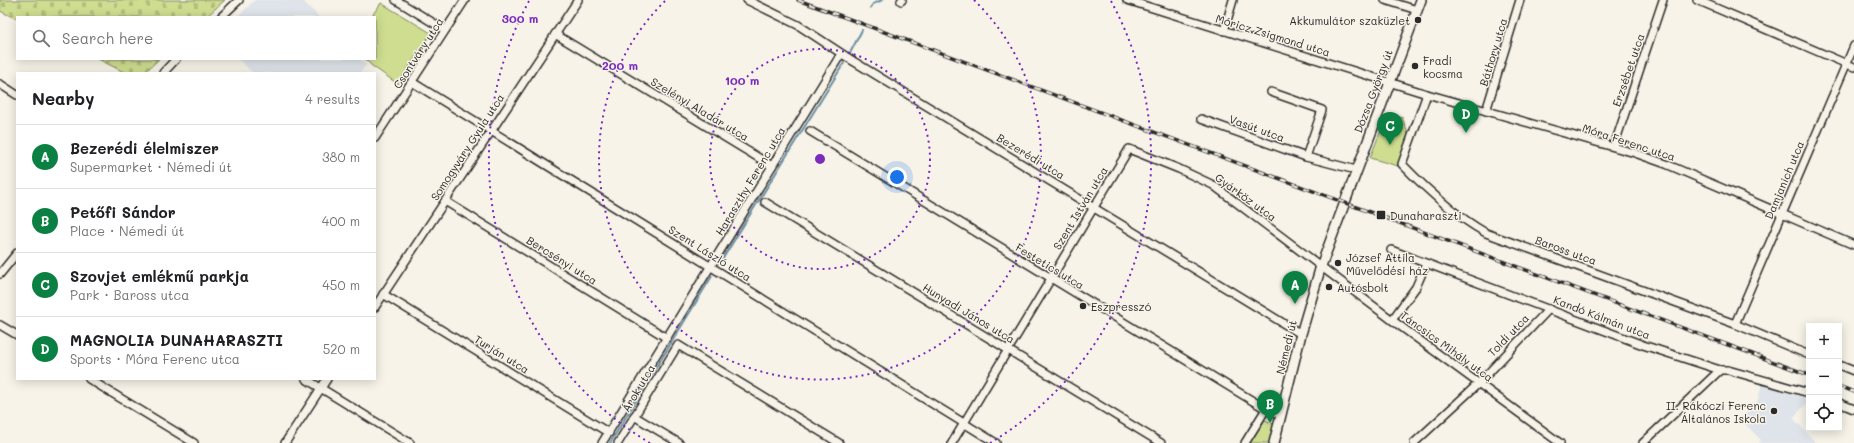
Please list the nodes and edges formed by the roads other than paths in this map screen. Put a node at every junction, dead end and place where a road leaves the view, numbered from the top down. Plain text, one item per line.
1 (239, 0) edge
2 (396, 0) edge
3 (465, 0) edge
4 (578, 0) edge
5 (747, 0) edge
6 (1127, 0) edge
7 (1234, 0) edge
8 (1385, 0) edge
9 (1421, 0) edge
10 (1520, 0) edge
11 (1663, 0) edge
12 (1697, 0) edge
13 (1417, 10) junction
14 (222, 16) edge
15 (445, 30) junction
16 (1224, 31) junction
17 (555, 34) junction
18 (1854, 46) edge
19 (841, 54) junction
20 (175, 60) edge
21 (1846, 64) junction
22 (1854, 67) edge
23 (164, 72) edge
24 (412, 82) junction
25 (1389, 83) junction
26 (0, 84) edge
27 (1271, 92) dead end
28 (16, 94) edge
29 (1427, 94) junction
30 (1486, 111) junction
31 (1201, 119) dead end
32 (810, 131) dead end
33 (491, 132) junction
34 (376, 136) edge
35 (1614, 146) junction
36 (1129, 149) joint
37 (1306, 157) junction
38 (772, 166) junction
39 (1356, 170) junction
40 (1349, 191) joint
41 (445, 201) junction
42 (765, 202) dead end
43 (1094, 206) junction
44 (1782, 214) junction
45 (1854, 245) edge
46 (1391, 250) dead end
47 (16, 254) edge
48 (1426, 264) junction
49 (710, 266) junction
50 (1321, 266) junction
51 (0, 274) edge
52 (1050, 279) junction
53 (383, 294) junction
54 (376, 305) edge
55 (1549, 309) junction
56 (1392, 320) junction
57 (1735, 324) junction
58 (0, 325) edge
59 (16, 334) edge
60 (1302, 334) junction
61 (667, 338) junction
62 (1008, 350) junction
63 (1806, 354) edge
64 (1842, 367) edge
65 (1720, 370) junction
66 (1854, 371) edge
67 (91, 380) edge
68 (308, 380) edge
69 (326, 380) edge
70 (1479, 383) junction
71 (321, 388) junction
72 (1806, 392) edge
73 (1842, 404) edge
74 (1266, 409) junction
75 (1854, 409) edge
76 (1281, 415) junction
77 (634, 416) junction
78 (964, 423) junction
79 (609, 433) junction
80 (194, 443) edge
81 (285, 443) edge
82 (410, 443) edge
83 (602, 443) edge
84 (618, 443) edge
85 (679, 443) edge
86 (838, 443) edge
87 (952, 443) edge
88 (996, 443) edge
89 (1161, 443) edge
90 (1245, 443) edge
91 (1274, 443) edge
92 (1414, 443) edge
93 (1560, 443) edge
94 (1643, 443) edge

1 - 14 street
2 - 15 street
3 - 15 street, Csontváry utca
4 - 17 street, Somogyváry Gyula utca
5 - 19 street, Bezerédi utca
6 - 16 street, Móricz Zsigmond utca
7 - 16 street
8 - 13 street
9 - 13 main road, Dózsa György út
10 - 30 street, Báthory utca
11 - 35 street, Erzsébet utca
12 - 21 street
13 - 25 main road, Dózsa György út
15 - 24 street, Csontváry utca
16 - 25 street, Móricz Zsigmond utca
17 - 33 street, Somogyváry Gyula utca
17 - 38 street, Szelényi Aladár utca
18 - 21 street, Damjanich utca
19 - 38 street, Haraszthy Ferenc utca
19 - 43 street, Bezerédi utca
20 - 23 street
21 - 22 street
21 - 44 street, Damjanich utca
24 - 33 street, Szent László utca
24 - 34 street, Csontváry utca
25 - 29 street, Móra Ferenc utca
25 - 39 main road, Dózsa György út
26 - 28 street
27 - 37 street
29 - 30 street, Móra Ferenc utca
29 - 57 street, Baross utca
30 - 35 street, Móra Ferenc utca
31 - 37 street, Vasút utca
32 - 52 street, Festetics utca
33 - 41 street, Somogyváry Gyula utca
33 - 49 street, Szent László utca
35 - 44 street, Móra Ferenc utca
36 - 43 street, Szent István utca
36 - 50 street, Gyárköz utca
37 - 39 street, Vasút utca
38 - 49 street, Haraszthy Ferenc utca
39 - 40 main road, Dózsa György út
40 - 50 main road, Némedi út
41 - 53 street, Somogyváry Gyula utca
41 - 61 street, Bercsényi utca
42 - 62 street, Hunyadi János utca
43 - 52 street, Szent István utca
43 - 60 street, Bezerédi utca
44 - 45 street, Móra Ferenc utca
44 - 57 street, Damjanich utca
46 - 48 street, Kandó Kálmán utca
47 - 51 street
48 - 55 street, Kandó Kálmán utca
48 - 56 street
49 - 61 street, Haraszthy Ferenc utca
49 - 78 street, Szent László utca
50 - 56 street, Táncsics Mihály utca
50 - 60 main road, Némedi út
52 - 62 street, Szent István utca
52 - 74 street, Festetics utca
53 - 54 street, Somogyváry Gyula utca
53 - 79 street, Turján utca
55 - 65 street, Kandó Kálmán utca
55 - 70 street, Toldi utca
56 - 70 street, Táncsics Mihály utca
57 - 63 street, Baross utca
58 - 59 street
60 - 76 main road, Némedi út
61 - 79 street, Haraszthy Ferenc utca
62 - 78 street, Szent István utca
62 - 89 street, Hunyadi János utca
64 - 66 street
65 - 72 street, Kandó Kálmán utca
65 - 94 street
67 - 80 street
68 - 71 street
69 - 71 street
70 - 92 street, Toldi utca
70 - 93 street, Táncsics Mihály utca
71 - 81 street
71 - 82 street
73 - 75 street
74 - 76 street, Festetics utca
74 - 90 street
76 - 91 main road, Némedi út
77 - 84 street, Árok utca
77 - 85 street
77 - 86 street, Árok utca
78 - 87 street, Szent István utca
78 - 88 street, Szent László utca
79 - 83 street, Haraszthy Ferenc utca

